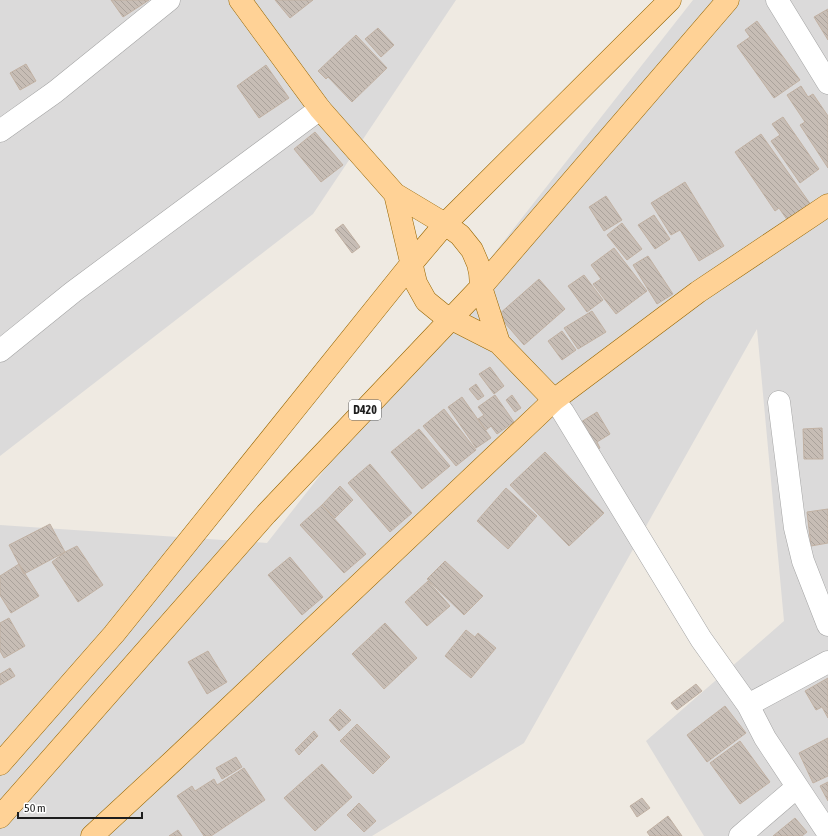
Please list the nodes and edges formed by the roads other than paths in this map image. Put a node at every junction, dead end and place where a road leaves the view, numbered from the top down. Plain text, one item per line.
1 (169, 0) edge
2 (240, 0) edge
3 (670, 0) edge
4 (728, 0) edge
5 (777, 0) edge
6 (828, 83) edge
7 (320, 109) junction
8 (0, 131) edge
9 (395, 194) junction
10 (828, 205) edge
11 (445, 224) junction
12 (412, 263) junction
13 (481, 288) junction
14 (451, 319) junction
15 (499, 343) junction
16 (0, 351) edge
17 (554, 400) junction
18 (779, 402) dead end
19 (823, 599) edge
20 (828, 625) edge
21 (828, 662) edge
22 (748, 705) junction
23 (0, 764) edge
24 (797, 787) junction
25 (0, 817) edge
26 (826, 825) edge
27 (92, 836) edge
28 (740, 836) edge

1 - 8 street
2 - 7 main road
3 - 11 main road
4 - 13 main road, D420
5 - 6 street
7 - 9 main road
7 - 16 street
9 - 11 main road
9 - 12 main road
10 - 17 main road
11 - 12 main road
11 - 13 main road
12 - 14 main road
12 - 23 main road
13 - 14 main road, D420
13 - 15 main road
14 - 15 main road
14 - 25 main road, D420
15 - 17 main road
17 - 22 street
17 - 27 main road
18 - 19 street
19 - 20 street
21 - 22 street
22 - 24 street
24 - 26 street
24 - 28 street

